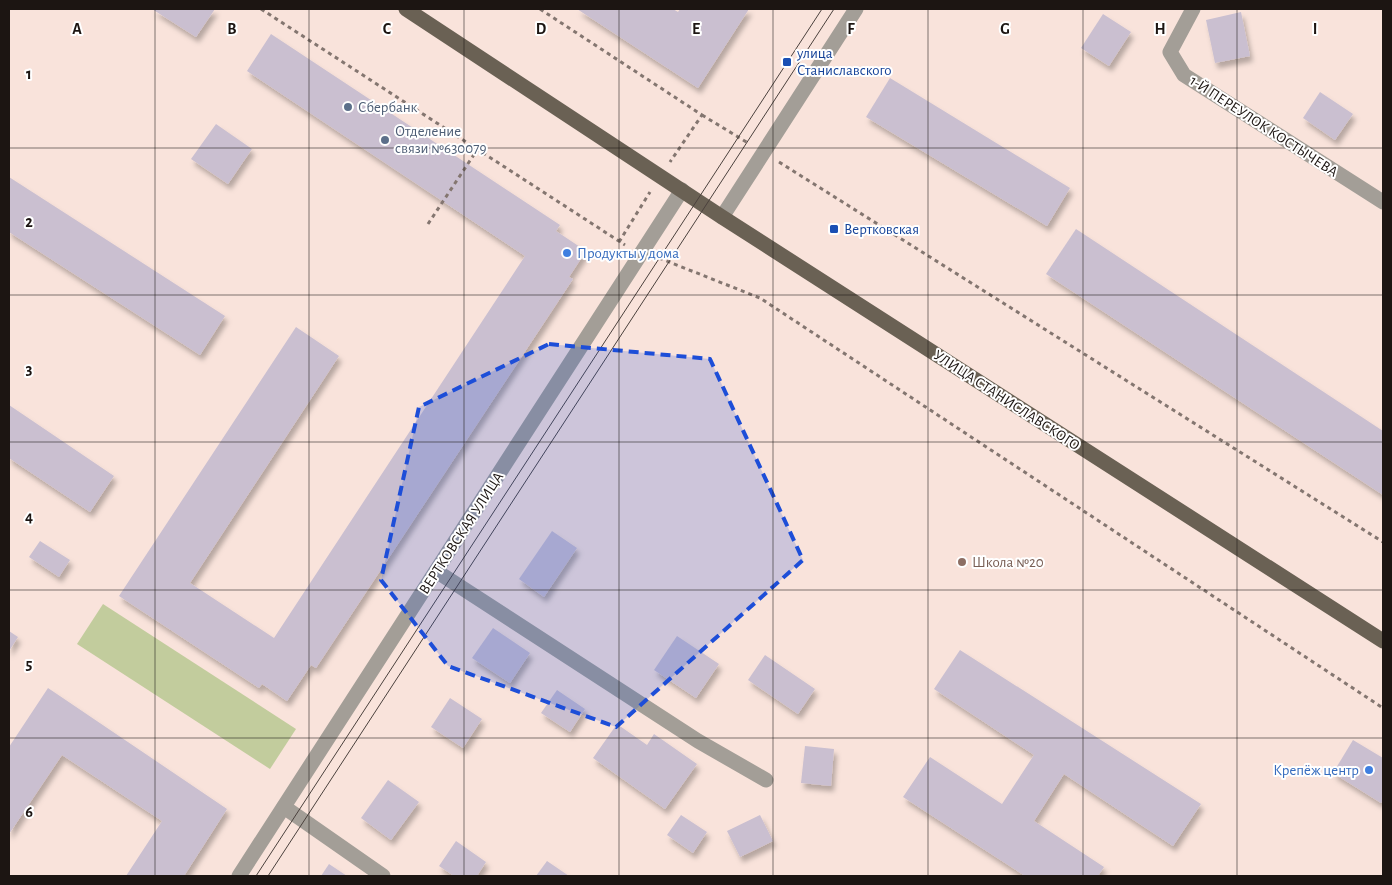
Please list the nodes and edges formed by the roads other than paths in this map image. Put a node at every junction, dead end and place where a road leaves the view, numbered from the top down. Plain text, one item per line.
1 (406, 9) edge
2 (856, 9) edge
3 (1193, 9) edge
4 (682, 190) junction
5 (1383, 202) edge
6 (722, 217) junction
7 (436, 571) junction
8 (1383, 641) edge
9 (766, 780) dead end
10 (284, 807) junction
11 (239, 876) edge
12 (383, 876) edge

1 - 4 main road, УЛИЦА СТАНИСЛАВСКОГО
2 - 6 street
3 - 5 street, 1-Й ПЕРЕУЛОК КОСТЫЧЕВА
4 - 6 main road, УЛИЦА СТАНИСЛАВСКОГО
4 - 7 street, ВЕРТКОВСКАЯ УЛИЦА
6 - 8 main road, УЛИЦА СТАНИСЛАВСКОГО
7 - 9 street
7 - 10 street, ВЕРТКОВСКАЯ УЛИЦА
10 - 11 street, ВЕРТКОВСКАЯ УЛИЦА
10 - 12 street

